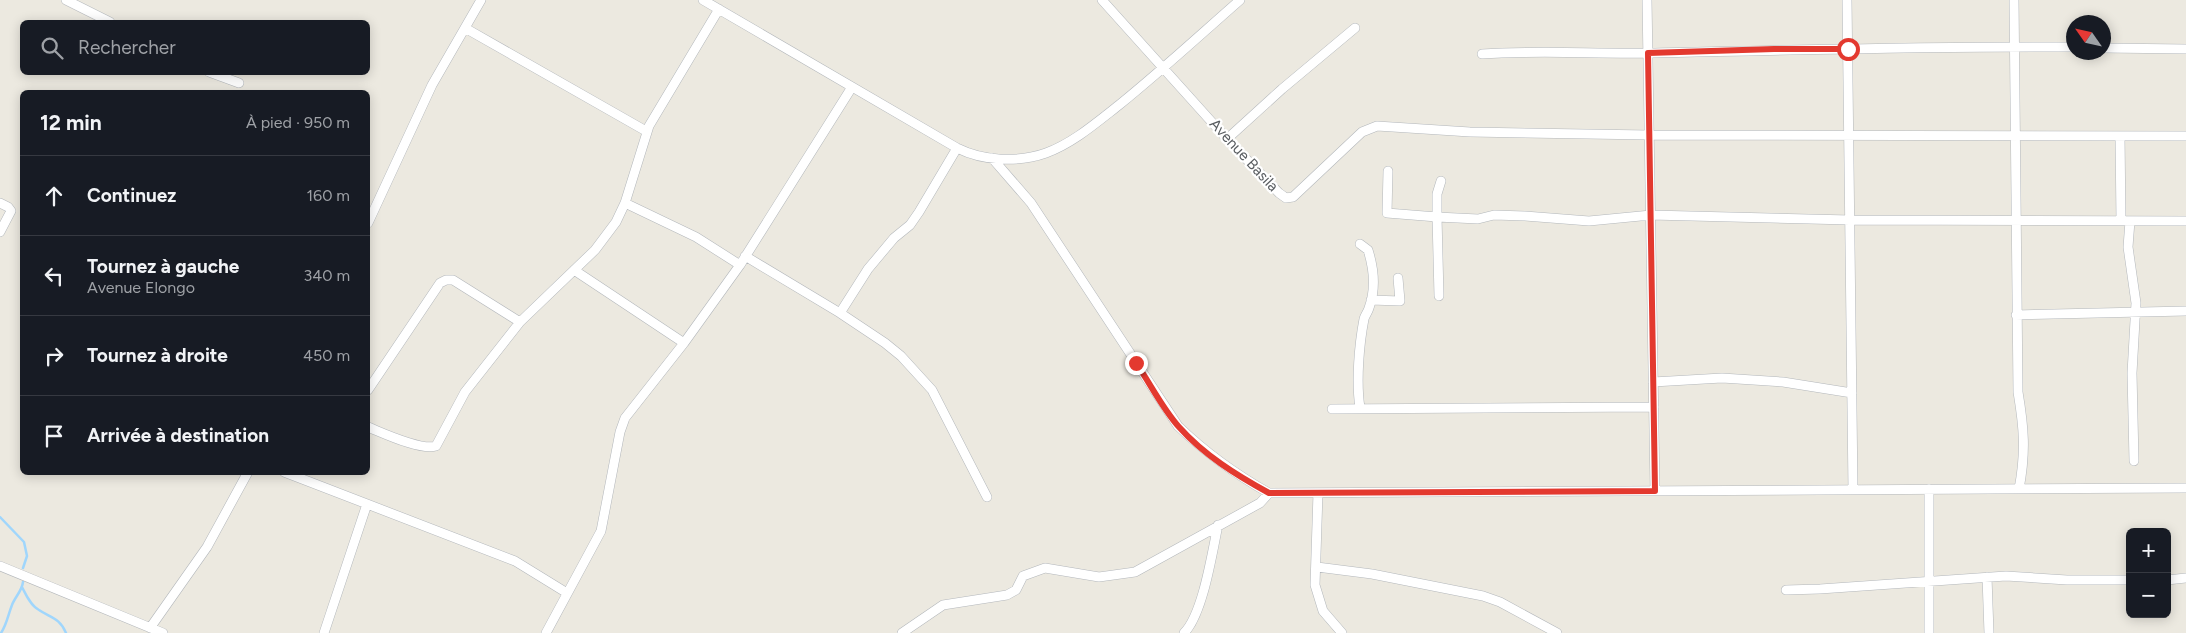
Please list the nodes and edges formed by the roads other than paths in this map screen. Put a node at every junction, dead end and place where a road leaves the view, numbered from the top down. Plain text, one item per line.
1 (66, 0) edge
2 (481, 0) edge
3 (703, 0) edge
4 (1102, 0) edge
5 (1240, 0) edge
6 (1647, 0) edge
7 (1847, 0) edge
8 (2014, 0) edge
9 (718, 9) junction
10 (106, 20) edge
11 (465, 28) junction
12 (1355, 28) dead end
13 (2014, 47) junction
14 (2066, 47) edge
15 (2111, 48) edge
16 (1848, 49) junction
17 (2186, 49) edge
18 (1648, 53) junction
19 (1482, 54) dead end
20 (1163, 68) junction
21 (216, 75) edge
22 (239, 83) dead end
23 (852, 87) junction
24 (646, 131) dead end
25 (1649, 135) junction
26 (1849, 135) junction
27 (2015, 136) junction
28 (2120, 136) junction
29 (2186, 136) edge
30 (1227, 139) junction
31 (957, 148) junction
32 (992, 158) junction
33 (1388, 171) dead end
34 (1441, 181) dead end
35 (0, 203) edge
36 (625, 203) junction
37 (1650, 215) junction
38 (1437, 217) junction
39 (370, 219) edge
40 (1850, 220) junction
41 (2016, 221) junction
42 (2126, 221) junction
43 (2186, 221) edge
44 (0, 232) edge
45 (1360, 244) dead end
46 (745, 256) junction
47 (740, 265) junction
48 (574, 270) junction
49 (1398, 278) dead end
50 (1439, 296) dead end
51 (1371, 300) junction
52 (2186, 311) edge
53 (2136, 312) junction
54 (840, 313) junction
55 (2016, 315) junction
56 (520, 322) junction
57 (684, 343) junction
58 (1653, 382) junction
59 (370, 387) edge
60 (1852, 392) junction
61 (1654, 407) junction
62 (1360, 408) junction
63 (1332, 409) dead end
64 (370, 428) edge
65 (2134, 461) dead end
66 (246, 475) edge
67 (292, 475) edge
68 (2186, 488) edge
69 (1929, 489) junction
70 (2019, 489) junction
71 (1853, 490) junction
72 (1655, 491) junction
73 (1269, 493) junction
74 (1318, 493) junction
75 (987, 498) dead end
76 (367, 504) junction
77 (1218, 525) junction
78 (0, 566) edge
79 (1317, 567) junction
80 (1987, 577) junction
81 (2186, 578) edge
82 (1929, 580) junction
83 (2126, 580) edge
84 (2171, 580) edge
85 (1786, 590) dead end
86 (567, 593) junction
87 (150, 628) junction
88 (163, 633) edge
89 (324, 633) edge
90 (546, 633) edge
91 (902, 633) edge
92 (1184, 633) edge
93 (1342, 633) edge
94 (1557, 633) edge
95 (1930, 633) edge
96 (1989, 633) edge

1 - 10 street
2 - 11 street
3 - 9 street
4 - 20 street, Avenue Basila
5 - 20 street
6 - 18 street
7 - 16 street
8 - 13 street
9 - 23 street
9 - 36 street
11 - 24 street
11 - 39 street
12 - 30 street
13 - 14 street
13 - 16 street
13 - 27 street
15 - 17 street
16 - 18 street
16 - 26 street
18 - 19 street
18 - 25 street
20 - 30 street, Avenue Basila
20 - 32 street
21 - 22 street
23 - 31 street
23 - 46 street
25 - 26 street
25 - 30 street, Avenue Basila
25 - 37 street
26 - 27 street
26 - 40 street
27 - 28 street
27 - 41 street
28 - 29 street
28 - 42 street
31 - 32 street
31 - 54 street
32 - 73 street
33 - 38 street
34 - 38 street
35 - 44 street
36 - 47 street
36 - 48 street
37 - 38 street
37 - 40 street
37 - 58 street
38 - 50 street
40 - 41 street
40 - 60 street
41 - 42 street
41 - 55 street
42 - 43 street
42 - 53 street
45 - 51 street
46 - 47 street
46 - 54 street
47 - 57 street
48 - 56 street
48 - 57 street
49 - 51 street
51 - 62 street
52 - 53 street
53 - 55 street
53 - 65 street
54 - 75 street
55 - 70 street
56 - 59 street
56 - 64 street
57 - 86 street
58 - 60 street
58 - 61 street
60 - 71 street
61 - 62 street
61 - 72 street
62 - 63 street
66 - 87 street
67 - 76 street
68 - 70 street
69 - 70 street
69 - 71 street
69 - 82 street
71 - 72 street
72 - 74 street
73 - 74 street
73 - 77 street
74 - 79 street
76 - 86 street
76 - 89 street
77 - 91 street
77 - 92 street
78 - 87 street
79 - 93 street
79 - 94 street
80 - 82 street
80 - 83 street
80 - 96 street
81 - 84 street
82 - 85 street
82 - 95 street
86 - 90 street
87 - 88 street

